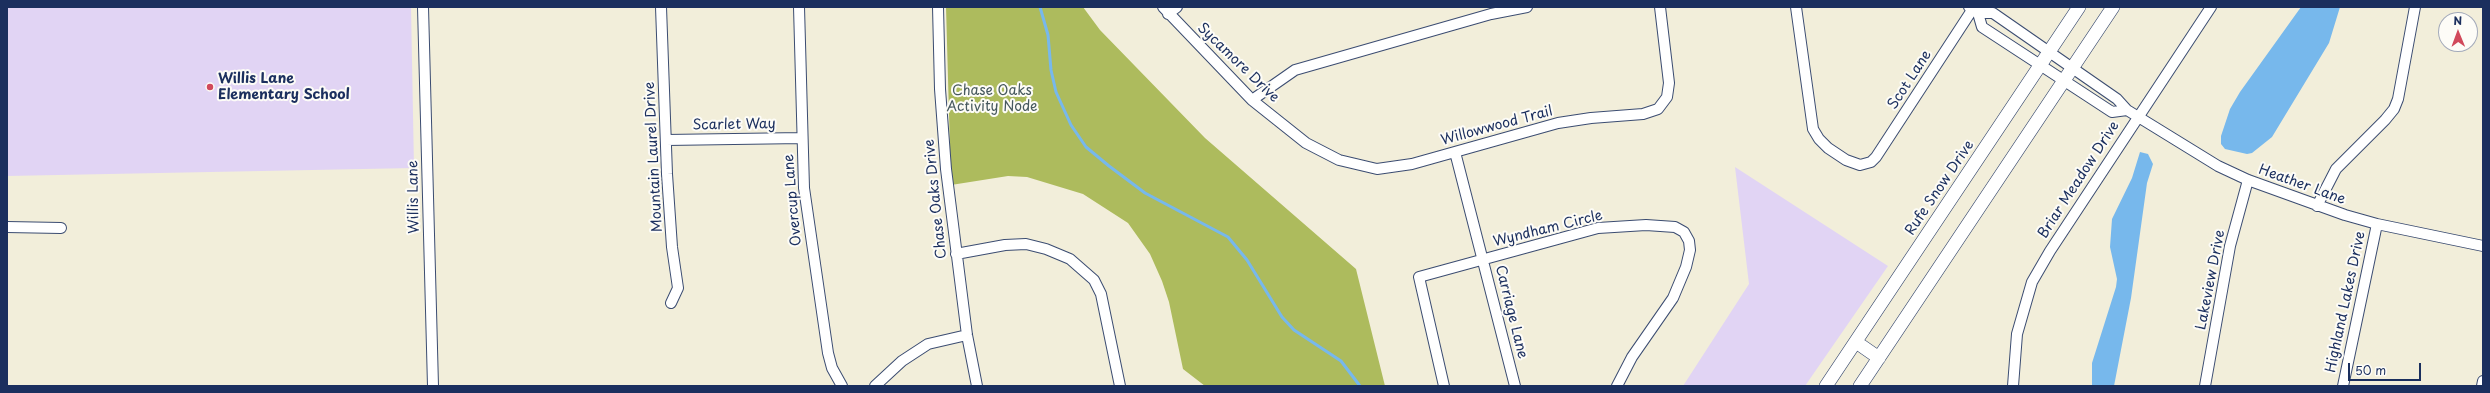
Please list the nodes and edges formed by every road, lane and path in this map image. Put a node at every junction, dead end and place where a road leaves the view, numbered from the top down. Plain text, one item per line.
1 (423, 7) edge
2 (661, 7) edge
3 (799, 7) edge
4 (938, 7) edge
5 (1177, 7) edge
6 (1527, 7) edge
7 (1660, 7) edge
8 (1796, 7) edge
9 (2079, 7) edge
10 (2113, 7) edge
11 (2211, 7) edge
12 (2415, 7) edge
13 (1974, 9) edge
14 (1166, 10) edge
15 (1490, 11) edge
16 (2050, 52) junction
17 (2041, 65) junction
18 (2072, 69) junction
19 (2065, 80) junction
20 (1252, 100) junction
21 (2127, 110) junction
22 (2138, 117) junction
23 (802, 138) junction
24 (666, 140) junction
25 (1455, 152) junction
26 (1339, 160) joint
27 (2248, 180) junction
28 (2317, 206) junction
29 (2377, 224) junction
30 (7, 227) edge
31 (61, 228) dead end
32 (2483, 246) edge
33 (956, 254) junction
34 (1483, 260) junction
35 (671, 303) dead end
36 (967, 335) junction
37 (1856, 342) junction
38 (1879, 358) junction
39 (2483, 381) edge
40 (433, 386) edge
41 (842, 386) edge
42 (876, 386) edge
43 (977, 386) edge
44 (1120, 386) edge
45 (1444, 386) edge
46 (1515, 386) edge
47 (1617, 386) edge
48 (1826, 386) edge
49 (1860, 386) edge
50 (2013, 386) edge
51 (2205, 386) edge
52 (2343, 386) edge
53 (2482, 386) edge

1 - 40 street, Willis Lane
2 - 24 street, Mountain Laurel Drive
3 - 23 street, Overcup Lane
4 - 33 street, Chase Oaks Drive
5 - 14 street
6 - 15 street
7 - 25 street, Willowwood Trail
8 - 13 street, Scot Lane
9 - 16 main road, Rufe Snow Drive
10 - 18 main road
11 - 22 street, Briar Meadow Drive
12 - 28 street
13 - 16 street, Heather Lane
13 - 17 street
14 - 20 street, Sycamore Drive
15 - 20 street
16 - 17 main road, Rufe Snow Drive
16 - 18 street, Heather Lane
17 - 19 street
17 - 37 main road, Rufe Snow Drive
18 - 19 main road
18 - 21 street, Heather Lane
19 - 21 street
19 - 38 main road
20 - 26 street, Sycamore Drive
21 - 22 street, Heather Lane
22 - 27 street, Heather Lane
22 - 50 street, Briar Meadow Drive
23 - 24 street, Scarlet Way
23 - 41 street, Overcup Lane
24 - 35 street, Mountain Laurel Drive
25 - 26 street, Willowwood Trail
25 - 34 street, Carriage Lane
27 - 28 street, Heather Lane
27 - 51 street, Lakeview Drive
28 - 29 street, Heather Lane
29 - 32 street, Heather Lane
29 - 52 street, Highland Lakes Drive
30 - 31 street
33 - 36 street, Chase Oaks Drive
33 - 44 street
34 - 45 street, Wyndham Circle
34 - 46 street, Carriage Lane
34 - 47 street, Wyndham Circle
36 - 42 street
36 - 43 street, Chase Oaks Drive
37 - 38 main road
37 - 48 main road, Rufe Snow Drive
38 - 49 main road
39 - 53 street

